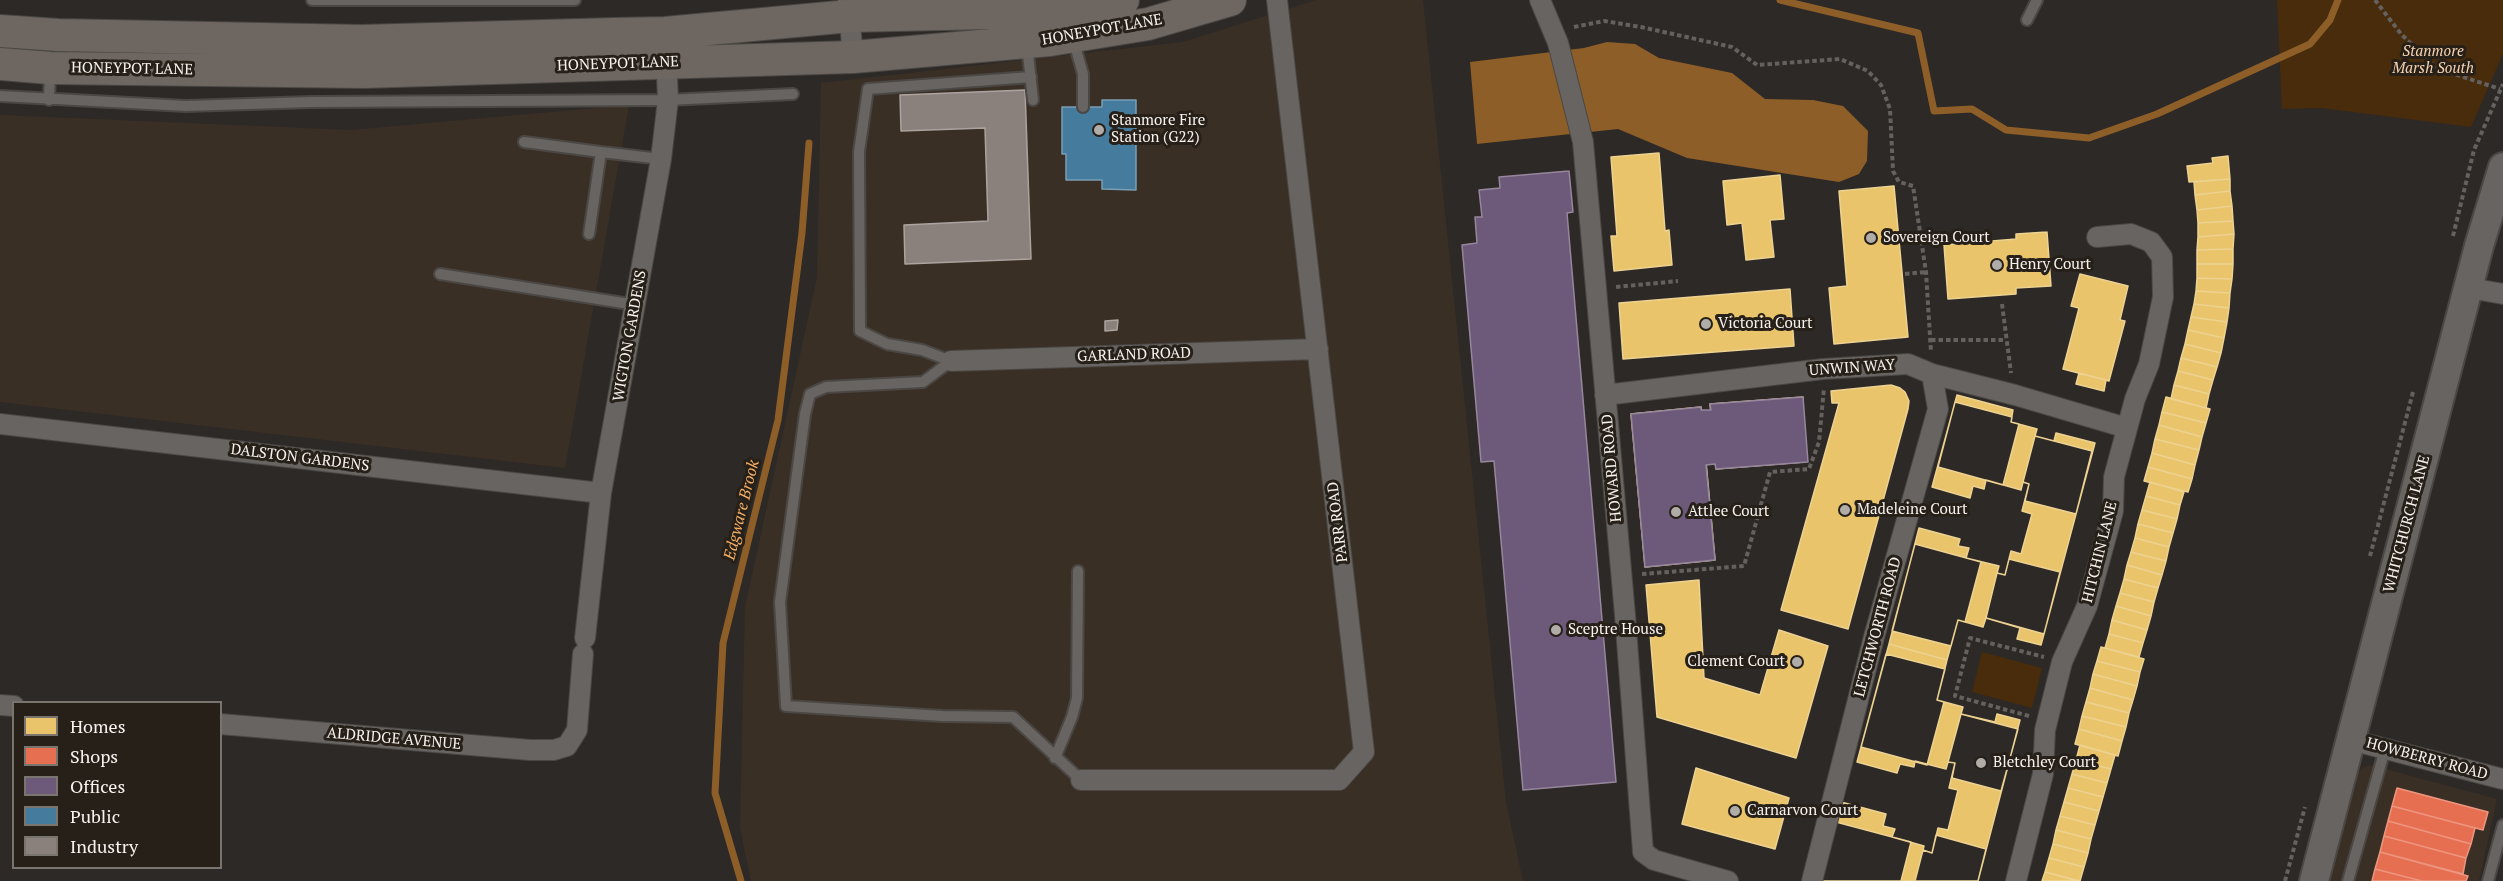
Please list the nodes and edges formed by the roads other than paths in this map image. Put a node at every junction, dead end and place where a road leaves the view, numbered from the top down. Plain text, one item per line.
1 (312, 0) edge
2 (575, 0) edge
3 (1123, 0) edge
4 (1230, 0) edge
5 (1277, 0) edge
6 (1540, 0) edge
7 (2037, 0) edge
8 (849, 8) edge
9 (2027, 20) dead end
10 (1024, 27) junction
11 (0, 31) edge
12 (1073, 37) junction
13 (666, 48) junction
14 (853, 57) junction
15 (0, 64) edge
16 (50, 68) junction
17 (1031, 77) junction
18 (793, 94) dead end
19 (0, 96) edge
20 (49, 100) junction
21 (668, 100) junction
22 (1032, 100) dead end
23 (1083, 107) dead end
24 (524, 142) dead end
25 (601, 152) junction
26 (661, 159) junction
27 (2503, 167) edge
28 (589, 234) dead end
29 (2097, 237) dead end
30 (440, 274) dead end
31 (2469, 288) junction
32 (2503, 294) edge
33 (636, 305) junction
34 (1318, 349) junction
35 (951, 361) junction
36 (1932, 374) junction
37 (1605, 395) junction
38 (0, 424) edge
39 (2127, 429) junction
40 (601, 493) junction
41 (1078, 571) dead end
42 (222, 724) edge
43 (2351, 740) junction
44 (567, 746) joint
45 (2385, 749) junction
46 (1055, 758) junction
47 (2503, 779) edge
48 (1081, 780) joint
49 (2503, 825) edge
50 (1728, 881) edge
51 (1812, 881) edge
52 (2016, 881) edge
53 (2314, 881) edge
54 (2348, 881) edge
55 (2488, 881) edge

1 - 2 lane
3 - 10 main road, HONEYPOT LANE
4 - 12 main road, HONEYPOT LANE
5 - 34 street, PARR ROAD
6 - 37 street, HOWARD ROAD
7 - 9 lane
8 - 10 main road, HONEYPOT LANE
8 - 13 main road, HONEYPOT LANE
8 - 14 street
10 - 12 main road, HONEYPOT LANE
10 - 14 main road, HONEYPOT LANE
10 - 17 lane
11 - 13 main road, HONEYPOT LANE
12 - 23 lane
13 - 14 main road, HONEYPOT LANE
13 - 16 main road, HONEYPOT LANE
13 - 21 street, WIGTON GARDENS
15 - 16 main road, HONEYPOT LANE
16 - 20 lane
17 - 22 lane
17 - 35 lane
18 - 21 lane
19 - 20 lane
20 - 21 lane
21 - 26 street, WIGTON GARDENS
24 - 25 lane
25 - 26 lane
25 - 28 lane
26 - 33 street, WIGTON GARDENS
27 - 31 main road, WHITCHURCH LANE
29 - 39 street, HITCHIN LANE
30 - 33 lane
31 - 32 street
31 - 43 main road, WHITCHURCH LANE
33 - 40 street, WIGTON GARDENS
34 - 35 street, GARLAND ROAD
34 - 48 street, PARR ROAD
35 - 46 lane
36 - 37 street, UNWIN WAY
36 - 39 street, UNWIN WAY
36 - 51 street, LETCHWORTH ROAD
37 - 50 street, HOWARD ROAD
38 - 40 street, DALSTON GARDENS
39 - 52 street, HITCHIN LANE
40 - 44 street, WIGTON GARDENS
41 - 46 lane
42 - 44 street, ALDRIDGE AVENUE
43 - 45 street, HOWBERRY ROAD
43 - 53 main road, WHITCHURCH LANE
45 - 47 street, HOWBERRY ROAD
45 - 54 lane
46 - 48 lane
49 - 55 lane

